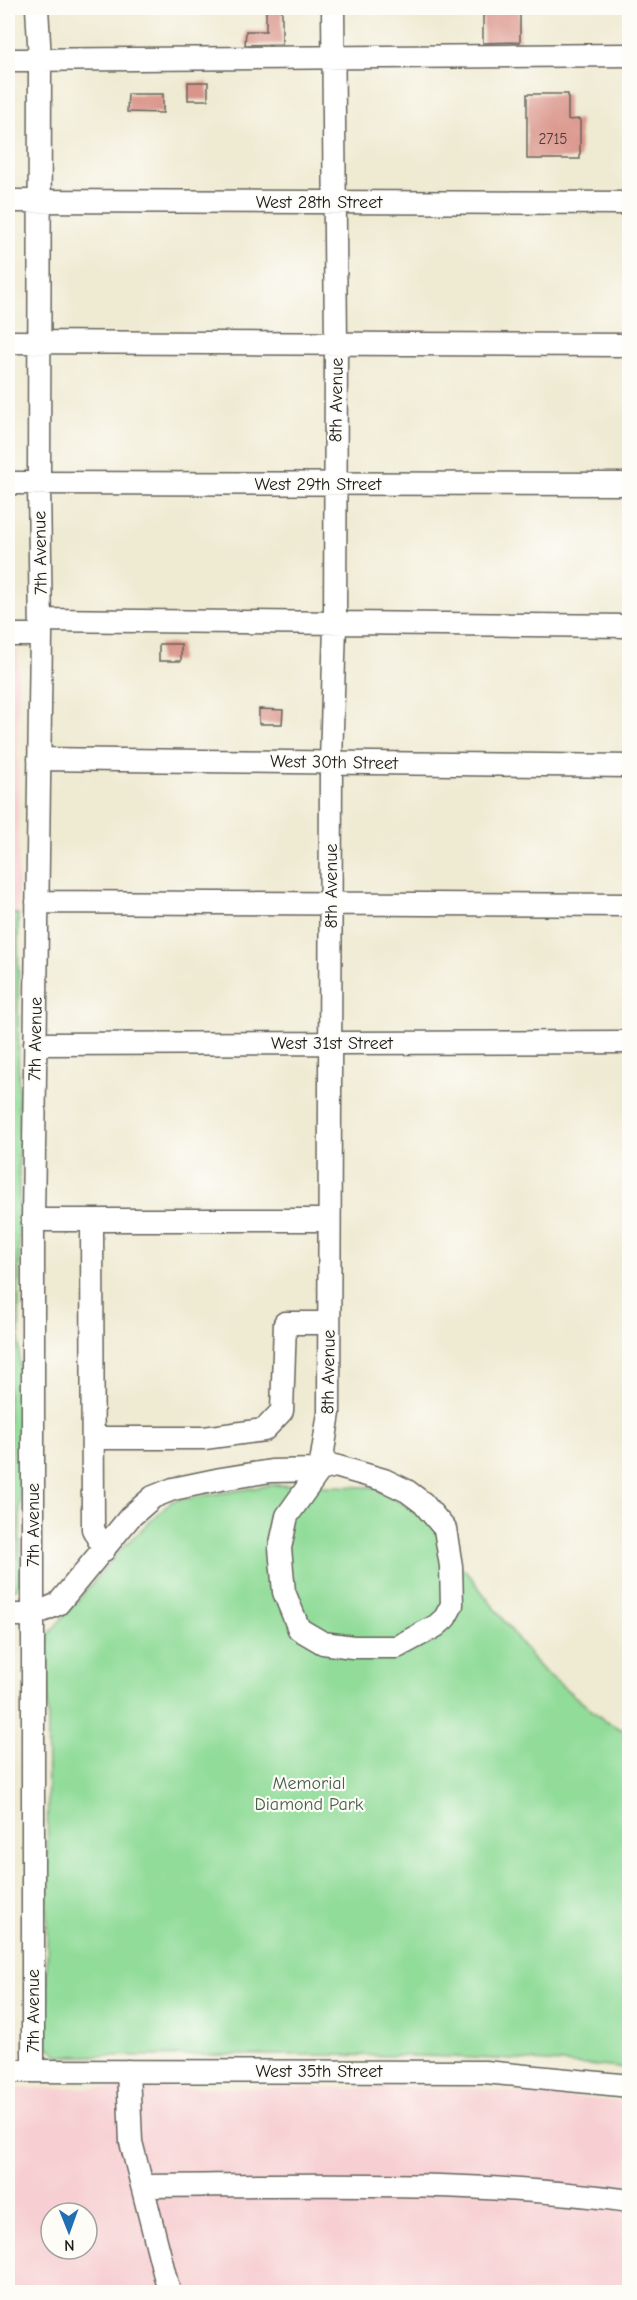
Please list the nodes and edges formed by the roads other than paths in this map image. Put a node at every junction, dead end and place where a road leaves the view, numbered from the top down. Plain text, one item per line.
1 (37, 8) edge
2 (333, 8) edge
3 (630, 56) edge
4 (333, 58) junction
5 (8, 60) edge
6 (40, 60) junction
7 (8, 201) edge
8 (39, 201) junction
9 (336, 202) junction
10 (630, 202) edge
11 (8, 342) edge
12 (39, 342) junction
13 (336, 345) junction
14 (630, 345) edge
15 (8, 483) edge
16 (39, 483) junction
17 (334, 484) junction
18 (630, 484) edge
19 (335, 625) junction
20 (630, 626) edge
21 (40, 628) junction
22 (8, 635) edge
23 (39, 759) junction
24 (331, 762) junction
25 (630, 766) edge
26 (37, 902) junction
27 (331, 904) junction
28 (630, 905) edge
29 (630, 1042) edge
30 (330, 1043) junction
31 (35, 1044) junction
32 (33, 1220) junction
33 (92, 1220) junction
34 (329, 1220) junction
35 (328, 1323) junction
36 (93, 1438) junction
37 (320, 1470) junction
38 (104, 1550) junction
39 (8, 1615) edge
40 (33, 1615) junction
41 (8, 2071) edge
42 (33, 2071) junction
43 (128, 2071) junction
44 (630, 2086) edge
45 (141, 2186) junction
46 (630, 2201) edge
47 (170, 2292) edge

1 - 6 street, 7th Avenue
2 - 4 street, 8th Avenue
3 - 4 street
4 - 6 street
4 - 9 street, 8th Avenue
5 - 6 street
6 - 8 street, 7th Avenue
7 - 8 street, West 28th Street
8 - 9 street, West 28th Street
8 - 12 street, 7th Avenue
9 - 10 street, West 28th Street
9 - 13 street, 8th Avenue
11 - 12 street
12 - 13 street
12 - 16 street, 7th Avenue
13 - 14 street
13 - 17 street, 8th Avenue
15 - 16 street, West 29th Street
16 - 17 street, West 29th Street
16 - 21 street, 7th Avenue
17 - 18 street, West 29th Street
17 - 19 street, 8th Avenue
19 - 20 street
19 - 21 street
19 - 24 street, 8th Avenue
21 - 22 street
21 - 23 street, 7th Avenue
23 - 24 street, West 30th Street
23 - 26 street, 7th Avenue
24 - 25 street, West 30th Street
24 - 27 street, 8th Avenue
26 - 27 street
26 - 31 street, 7th Avenue
27 - 28 street
27 - 30 street, 8th Avenue
29 - 30 street, West 31st Street
30 - 31 street, West 31st Street
30 - 34 street, 8th Avenue
31 - 32 street, 7th Avenue
32 - 33 street
32 - 40 street, 7th Avenue
33 - 34 street
33 - 36 street
34 - 35 street, 8th Avenue
35 - 36 street
35 - 37 street, 8th Avenue
36 - 38 street
37 - 37 street
37 - 38 street
38 - 40 street
39 - 40 street
40 - 42 street, 7th Avenue
41 - 42 street, West 35th Street
42 - 43 street, West 35th Street
43 - 44 street, West 35th Street
43 - 45 street
45 - 46 street
45 - 47 street

